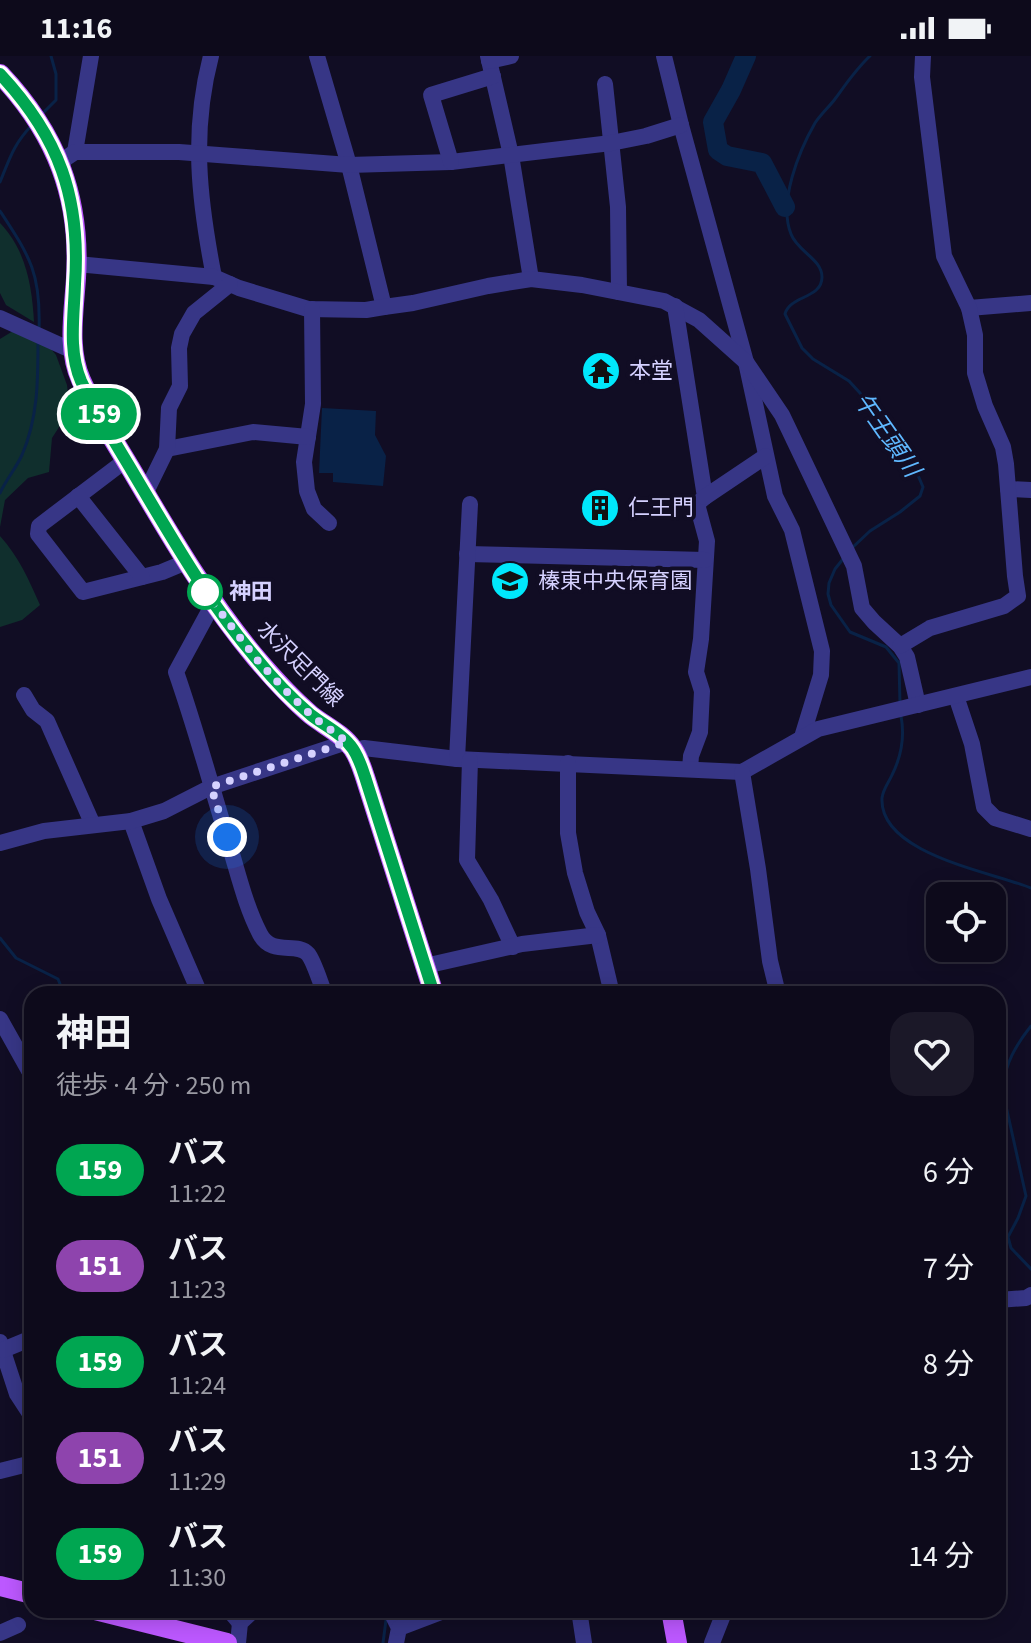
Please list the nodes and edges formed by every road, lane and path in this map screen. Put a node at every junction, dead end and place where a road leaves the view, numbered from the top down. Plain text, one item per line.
1 (91, 56) edge
2 (211, 56) edge
3 (317, 56) edge
4 (511, 56) edge
5 (664, 56) edge
6 (923, 56) edge
7 (490, 64) edge
8 (7, 81) edge
9 (605, 84) dead end
10 (681, 125) junction
11 (611, 143) junction
12 (198, 153) junction
13 (511, 155) junction
14 (67, 157) junction
15 (451, 162) junction
16 (349, 165) junction
17 (77, 264) junction
18 (214, 277) junction
19 (531, 279) junction
20 (230, 284) junction
21 (619, 292) junction
22 (1031, 303) edge
23 (675, 306) junction
24 (384, 307) junction
25 (969, 308) junction
26 (312, 309) junction
27 (0, 318) edge
28 (73, 351) junction
29 (746, 362) junction
30 (308, 437) junction
31 (167, 449) junction
32 (766, 456) junction
33 (126, 460) junction
34 (1008, 489) junction
35 (1031, 490) edge
36 (145, 494) junction
37 (78, 496) junction
38 (705, 497) junction
39 (470, 504) dead end
40 (329, 523) dead end
41 (467, 554) junction
42 (705, 560) junction
43 (186, 562) junction
44 (142, 577) junction
45 (1031, 599) edge
46 (1012, 600) junction
47 (208, 613) dead end
48 (900, 646) junction
49 (1031, 677) edge
50 (24, 695) dead end
51 (956, 696) junction
52 (915, 706) junction
53 (802, 737) junction
54 (351, 747) junction
55 (464, 759) junction
56 (568, 763) junction
57 (690, 769) junction
58 (742, 772) junction
59 (211, 787) junction
60 (131, 821) junction
61 (93, 825) junction
62 (1031, 829) edge
63 (0, 843) edge
64 (598, 935) junction
65 (513, 947) junction
66 (425, 966) junction
67 (197, 986) edge
68 (322, 986) edge
69 (431, 986) edge
70 (610, 986) edge
71 (776, 986) edge
72 (0, 1019) edge
73 (24, 1062) edge
74 (1031, 1295) edge
75 (1006, 1299) edge
76 (24, 1340) edge
77 (2, 1346) edge
78 (24, 1405) edge
79 (24, 1465) edge
80 (0, 1471) edge
81 (0, 1586) edge
82 (24, 1592) edge
83 (127, 1618) edge
84 (235, 1618) edge
85 (430, 1618) edge
86 (580, 1618) edge
87 (672, 1618) edge
88 (722, 1618) edge
89 (18, 1625) dead end
90 (0, 1633) edge
91 (397, 1635) edge
92 (227, 1643) edge
93 (238, 1643) edge
94 (584, 1643) edge
95 (677, 1643) edge
96 (712, 1643) edge

1 - 14 street
2 - 12 street
3 - 16 street
4 - 7 street
5 - 10 street
6 - 25 street
7 - 13 street
7 - 15 street
8 - 14 main road, 水沢足門線
9 - 11 street
10 - 11 street
10 - 29 street
11 - 13 street
11 - 21 street
12 - 14 street
12 - 16 street
12 - 18 street
13 - 15 street
13 - 19 street
14 - 17 main road, 水沢足門線
15 - 16 street
16 - 24 street
17 - 18 street
17 - 28 main road, 水沢足門線
18 - 20 street
19 - 21 street
19 - 24 street
20 - 26 street
20 - 31 street
21 - 23 street
22 - 25 street
23 - 29 street
23 - 38 street
24 - 26 street
25 - 34 street
26 - 30 street
27 - 28 street
28 - 33 main road, 水沢足門線
29 - 32 street
29 - 48 street
30 - 31 street
30 - 40 street
31 - 36 street
32 - 38 street
32 - 53 street
33 - 36 main road, 水沢足門線
33 - 37 street
34 - 35 street
34 - 46 street
36 - 43 main road, 水沢足門線
37 - 44 street
37 - 44 street
38 - 42 street
39 - 41 street
41 - 42 street
41 - 55 street
42 - 57 street
43 - 44 street
43 - 54 main road, 水沢足門線
45 - 46 street
46 - 48 street
47 - 59 street
48 - 52 street
49 - 51 street
50 - 61 street
51 - 52 street
51 - 62 street
52 - 53 street
53 - 58 street
54 - 55 street
54 - 59 street
54 - 66 main road
55 - 56 street
55 - 65 street
56 - 57 street
56 - 64 street
57 - 58 street
58 - 71 street
59 - 60 street
59 - 68 street
60 - 61 street
60 - 67 street
61 - 63 street
64 - 65 street
64 - 70 street
65 - 66 street
66 - 69 main road
72 - 73 street
74 - 75 street
76 - 77 street
77 - 78 street
79 - 80 street
81 - 82 main road
83 - 92 main road
84 - 93 street
85 - 91 street
86 - 94 street
87 - 95 main road
88 - 96 street
89 - 90 street

